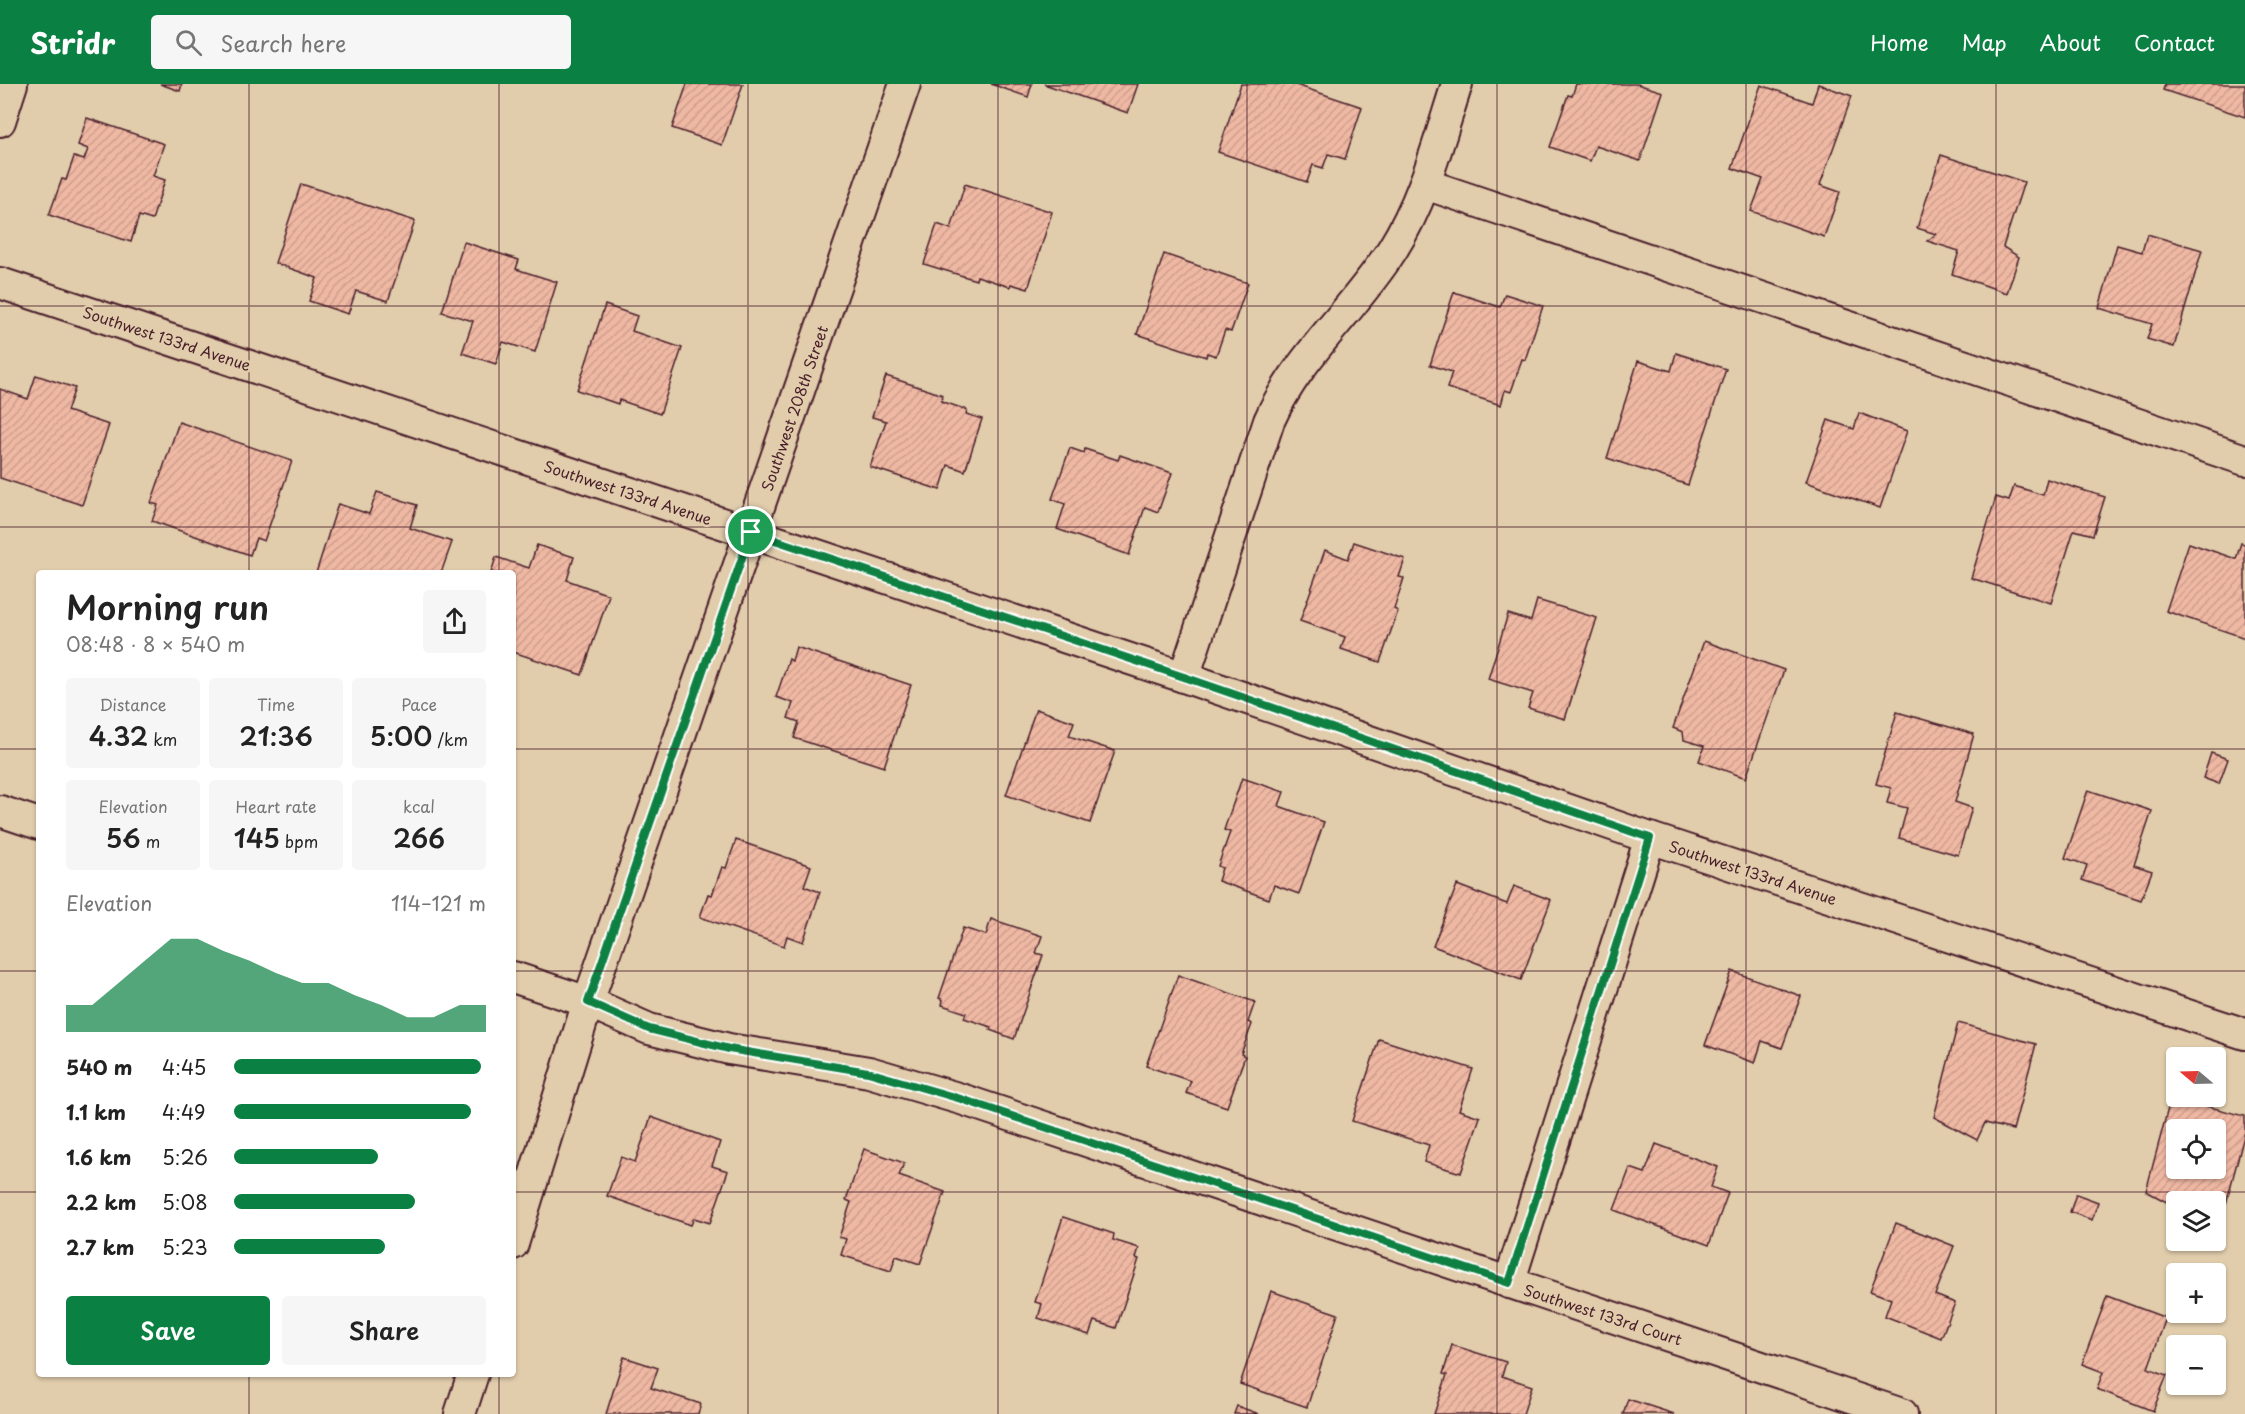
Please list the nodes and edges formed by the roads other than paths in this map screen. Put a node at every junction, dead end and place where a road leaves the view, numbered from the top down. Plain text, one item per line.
1 (12, 84) edge
2 (905, 84) edge
3 (1457, 84) edge
4 (0, 121) edge
5 (1425, 183) junction
6 (0, 283) edge
7 (2245, 460) edge
8 (751, 532) junction
9 (1184, 677) junction
10 (0, 811) edge
11 (36, 823) edge
12 (1650, 838) junction
13 (516, 978) edge
14 (588, 1002) junction
15 (2245, 1034) edge
16 (516, 1234) edge
17 (1509, 1283) junction
18 (472, 1377) edge
19 (460, 1414) edge
20 (1902, 1414) edge

1 - 4 street
2 - 8 street, Southwest 208th Street
3 - 5 street
5 - 7 street
5 - 9 street
6 - 8 street, Southwest 133rd Avenue
8 - 9 street, Southwest 133rd Avenue
8 - 14 street, Southwest 208th Street
9 - 12 street, Southwest 133rd Avenue
10 - 11 street
12 - 15 street, Southwest 133rd Avenue
12 - 17 street
13 - 14 street, Southwest 133rd Court
14 - 16 street, Southwest 208th Street
14 - 17 street, Southwest 133rd Court
17 - 20 street, Southwest 133rd Court
18 - 19 street

